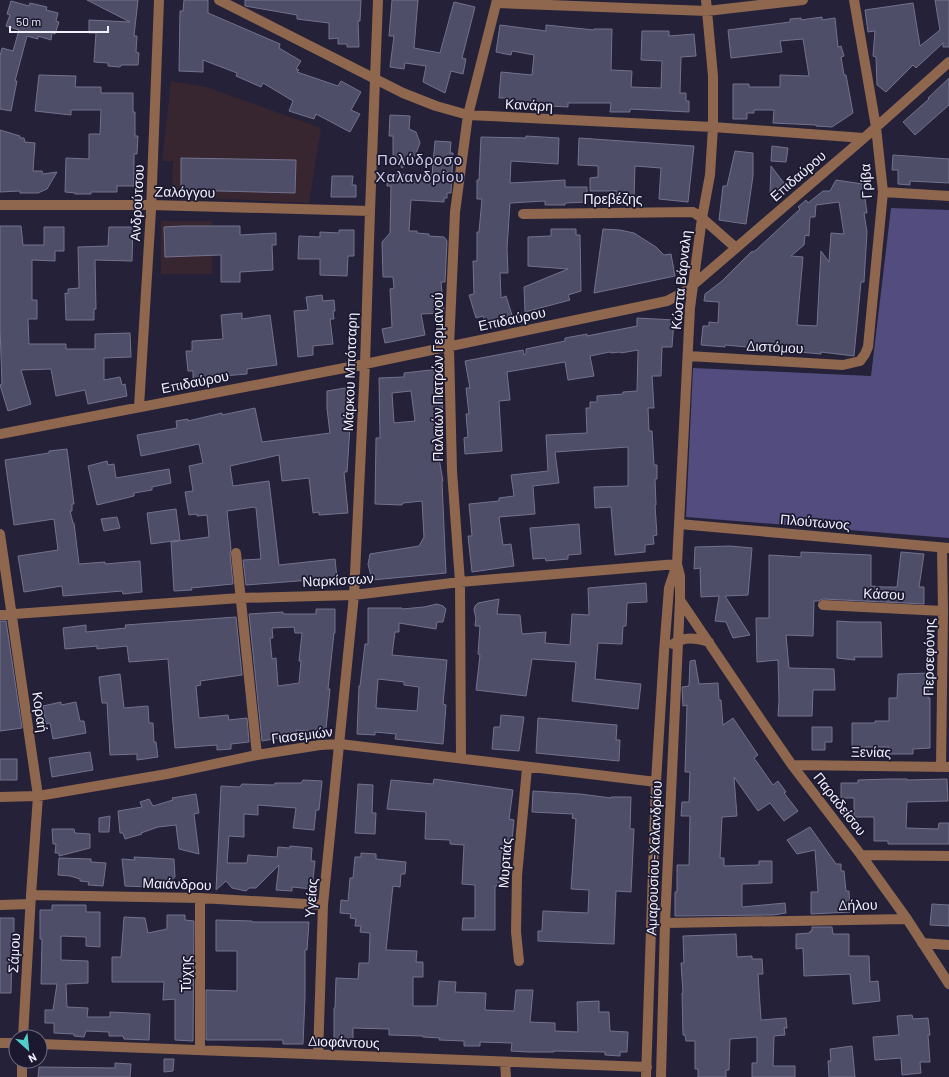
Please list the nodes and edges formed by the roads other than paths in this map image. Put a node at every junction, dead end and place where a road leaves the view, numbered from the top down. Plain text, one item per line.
1 (159, 0) edge
2 (219, 0) edge
3 (378, 0) edge
4 (706, 0) edge
5 (803, 0) edge
6 (854, 0) edge
7 (497, 1) edge
8 (707, 12) junction
9 (949, 62) edge
10 (375, 80) junction
11 (468, 115) junction
12 (713, 127) junction
13 (876, 128) junction
14 (864, 138) junction
15 (883, 192) junction
16 (949, 196) edge
17 (0, 205) edge
18 (151, 205) junction
19 (370, 211) junction
20 (523, 214) dead end
21 (702, 218) junction
22 (736, 248) junction
23 (694, 284) junction
24 (667, 301) junction
25 (690, 308) junction
26 (449, 347) junction
27 (688, 356) junction
28 (860, 361) joint
29 (366, 364) junction
30 (139, 407) junction
31 (0, 434) edge
32 (679, 524) junction
33 (0, 534) edge
34 (946, 548) edge
35 (236, 553) dead end
36 (677, 564) junction
37 (460, 582) junction
38 (354, 595) junction
39 (240, 598) junction
40 (680, 600) junction
41 (823, 605) dead end
42 (943, 611) junction
43 (11, 614) junction
44 (0, 615) edge
45 (678, 641) junction
46 (708, 642) junction
47 (664, 652) junction
48 (340, 744) junction
49 (257, 755) junction
50 (461, 758) junction
51 (792, 765) junction
52 (945, 767) edge
53 (527, 768) junction
54 (656, 782) junction
55 (38, 796) junction
56 (0, 797) edge
57 (861, 855) junction
58 (949, 856) edge
59 (200, 898) junction
60 (30, 900) junction
61 (0, 905) edge
62 (323, 905) junction
63 (906, 919) junction
64 (665, 923) junction
65 (922, 943) junction
66 (949, 945) edge
67 (519, 960) dead end
68 (949, 984) edge
69 (23, 1029) edge
70 (48, 1044) edge
71 (200, 1050) junction
72 (318, 1055) junction
73 (505, 1062) junction
74 (646, 1072) edge
75 (506, 1077) edge
76 (661, 1077) edge

1 - 18 street, Ανδρούτσου
2 - 10 street, Κανάρη
3 - 10 street, Μάρκου Μπότσαρη
4 - 8 street, Κώστα Βάρναλη
5 - 8 street
6 - 13 street, Γρίβα
7 - 8 street
7 - 11 street, Παλαιών Πατρών Γερμανού
8 - 12 street, Κώστα Βάρναλη
9 - 13 street, Επιδαύρου
10 - 11 street, Κανάρη
10 - 19 street, Μάρκου Μπότσαρη
11 - 12 street, Κανάρη
11 - 26 street, Παλαιών Πατρών Γερμανού
12 - 14 street, Κανάρη
12 - 21 street, Κώστα Βάρναλη
13 - 14 street, Επιδαύρου
13 - 15 street, Γρίβα
14 - 22 street, Επιδαύρου
15 - 16 street
15 - 28 street, Γρίβα
17 - 18 street, Ζαλόγγου
18 - 19 street, Ζαλόγγου
18 - 30 street, Ανδρούτσου
19 - 29 street, Μάρκου Μπότσαρη
20 - 21 street, Πρεβέζης
21 - 22 street
21 - 23 street, Κώστα Βάρναλη
22 - 23 street, Επιδαύρου
23 - 24 street, Επιδαύρου
23 - 25 street, Κώστα Βάρναλη
24 - 25 street
24 - 26 street, Επιδαύρου
25 - 27 street, Κώστα Βάρναλη
26 - 29 street, Επιδαύρου
26 - 37 street, Παλαιών Πατρών Γερμανού
27 - 28 street, Διστόμου
27 - 32 street, Κώστα Βάρναλη
29 - 30 street, Επιδαύρου
29 - 38 street, Μάρκου Μπότσαρη
30 - 31 street, Επιδαύρου
32 - 34 street, Πλούτωνος
32 - 36 street, Κώστα Βάρναλη
33 - 43 street, Κοραή
34 - 42 street, Περσεφόνης
35 - 39 street
36 - 37 street, Ναρκίσσων
36 - 40 street, Κώστα Βάρναλη
36 - 47 street, Κώστα Βάρναλη
37 - 38 street, Ναρκίσσων
37 - 50 street, Παλαιών Πατρών Γερμανού
38 - 39 street, Ναρκίσσων
38 - 48 street, Μάρκου Μπότσαρη
39 - 43 street, Ναρκίσσων
39 - 49 street
40 - 45 street, Κώστα Βάρναλη
40 - 46 street, Παραδείσου
41 - 42 street, Κάσου
42 - 52 street, Περσεφόνης
43 - 44 street, Ναρκίσσων
43 - 55 street, Κοραή
45 - 46 street
45 - 47 street
45 - 64 street, Αμαρουσίου-Χαλανδρίου
46 - 51 street, Παραδείσου
47 - 54 street, Αμαρουσίου-Χαλανδρίου
48 - 49 street, Γιασεμιών
48 - 50 street, Γιασεμιών
48 - 62 street, Υγείας
49 - 55 street, Γιασεμιών
50 - 53 street, Γιασεμιών
51 - 52 street, Ξενίας
51 - 57 street, Παραδείσου
53 - 54 street, Γιασεμιών
53 - 67 street, Μυρτιάς
54 - 74 street, Αμαρουσίου-Χαλανδρίου
55 - 56 street, Γιασεμιών
55 - 60 street, Κοραή
57 - 58 street
57 - 63 street, Παραδείσου
59 - 60 street, Μαιάνδρου
59 - 62 street, Μαιάνδρου
59 - 71 street, Τύχης
60 - 61 street, Μαιάνδρου
60 - 69 street, Σάμου
62 - 72 street, Υγείας
63 - 64 street, Δήλου
63 - 65 street, Παραδείσου
64 - 76 street, Αμαρουσίου-Χαλανδρίου
65 - 66 street
65 - 68 street, Παραδείσου
70 - 71 street, Διοφάντους
71 - 72 street, Διοφάντους
72 - 73 street, Διοφάντους
73 - 74 street, Διοφάντους
73 - 75 street

